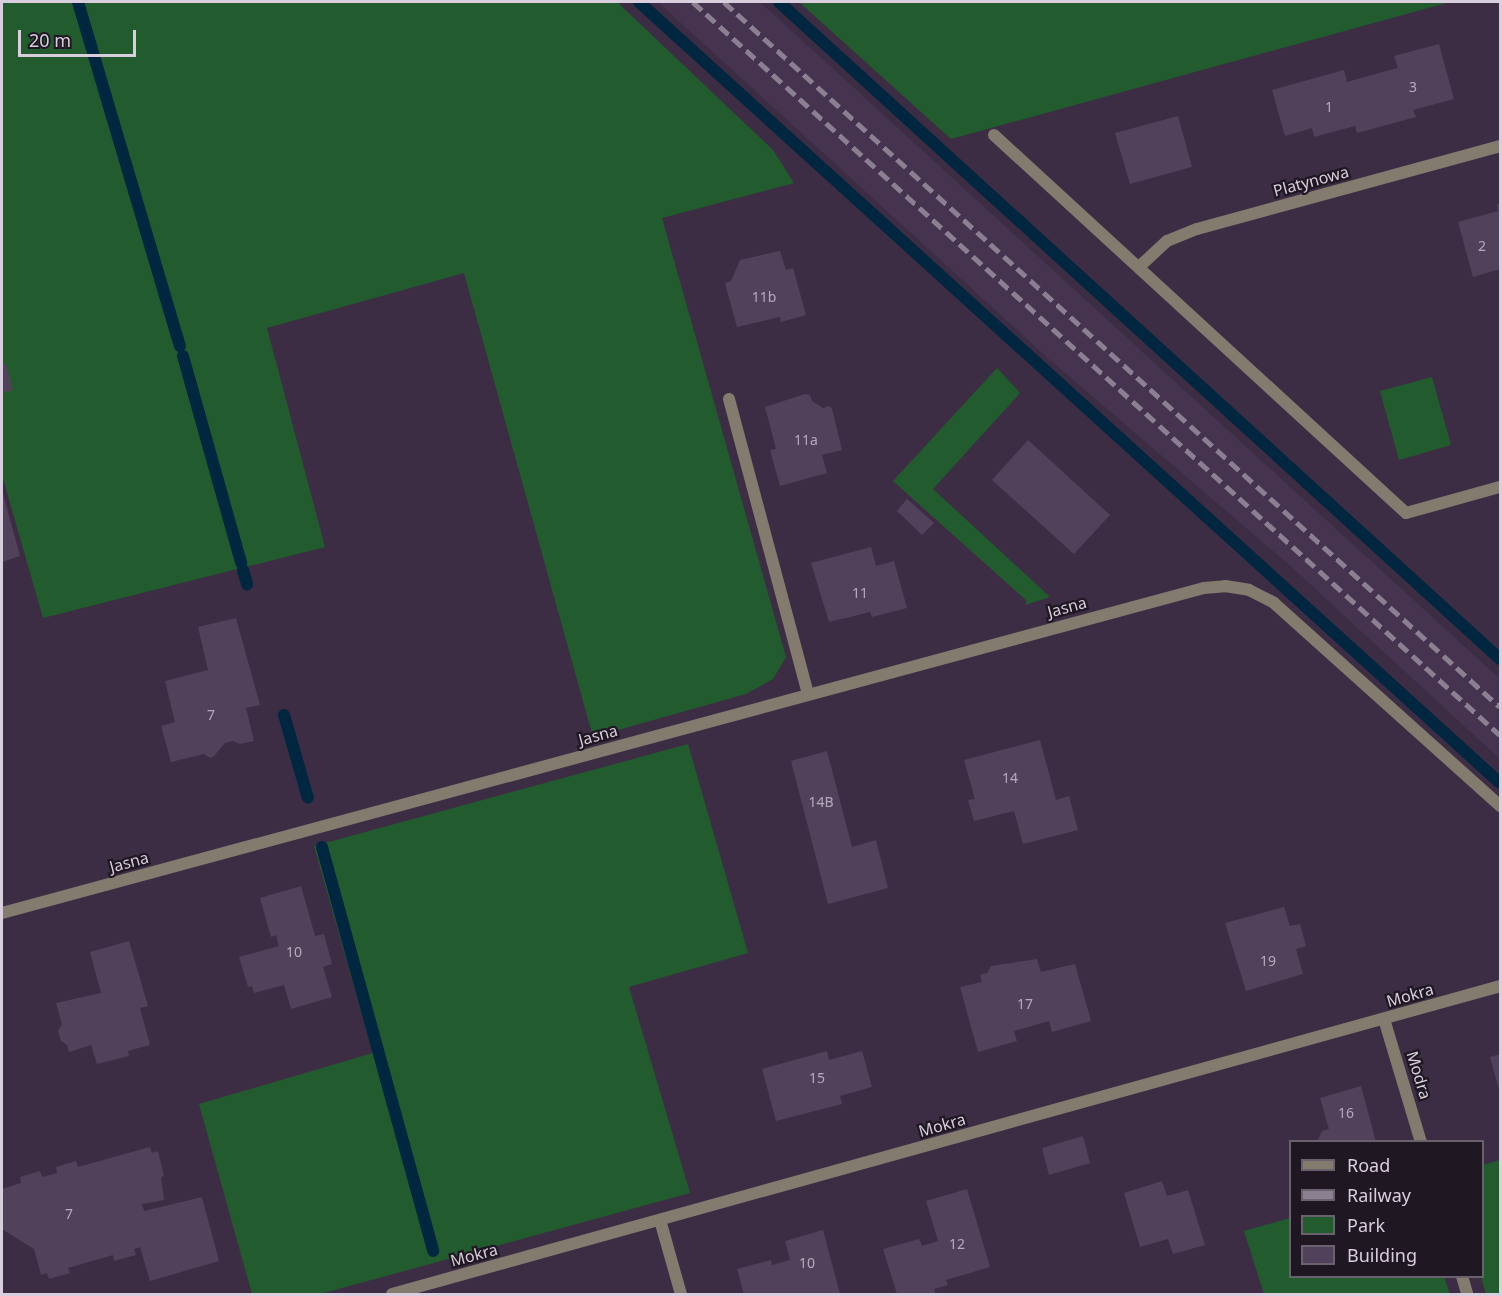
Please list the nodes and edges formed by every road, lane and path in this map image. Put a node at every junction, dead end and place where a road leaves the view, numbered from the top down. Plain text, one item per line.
1 (994, 135) dead end
2 (1500, 146) edge
3 (1139, 267) junction
4 (729, 399) dead end
5 (1500, 488) edge
6 (808, 694) junction
7 (1500, 806) edge
8 (2, 913) edge
9 (1500, 986) edge
10 (1384, 1019) junction
11 (1420, 1140) edge
12 (660, 1220) junction
13 (1463, 1278) edge
14 (392, 1294) edge
15 (681, 1294) edge
16 (1467, 1294) edge

1 - 3 street
2 - 3 street, Platynowa
3 - 5 street
4 - 6 street
6 - 7 street, Jasna
6 - 8 street, Jasna
9 - 10 street, Mokra
10 - 11 street, Modra
10 - 12 street, Mokra
12 - 14 street, Mokra
12 - 15 street
13 - 16 street

